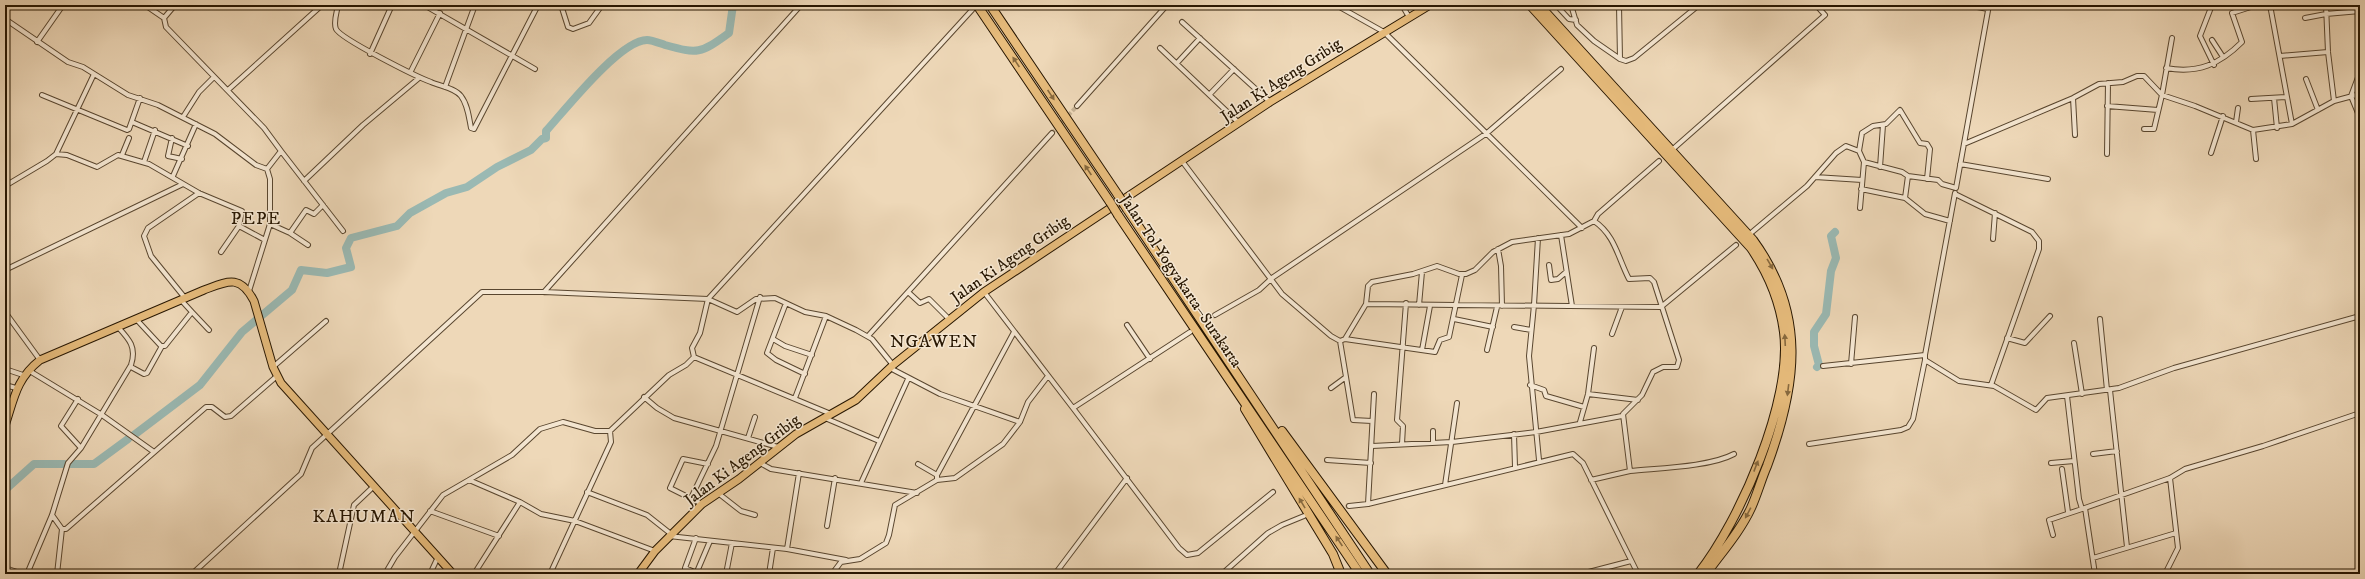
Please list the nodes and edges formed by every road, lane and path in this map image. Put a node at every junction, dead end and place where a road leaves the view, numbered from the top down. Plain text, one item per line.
1 (63, 5) edge
2 (145, 5) edge
3 (176, 5) edge
4 (322, 5) edge
5 (338, 5) edge
6 (392, 5) edge
7 (424, 5) edge
8 (475, 5) edge
9 (538, 5) edge
10 (561, 5) edge
11 (602, 5) edge
12 (801, 5) edge
13 (990, 5) edge
14 (1167, 5) edge
15 (1336, 5) edge
16 (1402, 5) edge
17 (1530, 5) edge
18 (1539, 5) edge
19 (1556, 5) edge
20 (1571, 5) edge
21 (1619, 5) edge
22 (1699, 5) edge
23 (1967, 5) edge
24 (2212, 5) edge
25 (2257, 5) edge
26 (2270, 5) edge
27 (2326, 5) edge
28 (2358, 5) edge
29 (1426, 6) edge
30 (1818, 6) edge
31 (974, 7) edge
32 (1989, 7) edge
33 (2360, 11) edge
34 (440, 13) junction
35 (2326, 14) junction
36 (164, 18) junction
37 (1409, 18) junction
38 (2305, 18) dead end
39 (5, 19) edge
40 (1576, 20) junction
41 (1182, 22) dead end
42 (2360, 22) edge
43 (466, 28) junction
44 (1384, 32) junction
45 (1200, 38) junction
46 (2172, 38) dead end
47 (2212, 40) dead end
48 (37, 42) junction
49 (1160, 48) dead end
50 (2328, 52) junction
51 (370, 54) junction
52 (512, 56) junction
53 (2280, 56) junction
54 (2223, 57) junction
55 (1620, 59) junction
56 (1177, 63) junction
57 (2214, 65) junction
58 (2166, 68) junction
59 (535, 69) dead end
60 (1234, 69) junction
61 (1561, 69) dead end
62 (411, 71) junction
63 (2360, 72) edge
64 (94, 74) junction
65 (214, 77) junction
66 (419, 78) junction
67 (2306, 79) dead end
68 (2108, 83) junction
69 (445, 87) junction
70 (228, 90) junction
71 (42, 94) dead end
72 (1210, 94) junction
73 (2360, 94) edge
74 (2162, 95) junction
75 (2351, 96) junction
76 (2286, 97) junction
77 (140, 98) junction
78 (2072, 98) junction
79 (2274, 98) junction
80 (2250, 99) dead end
81 (2334, 101) junction
82 (1270, 102) junction
83 (1077, 106) tunnel mouth
84 (2107, 106) junction
85 (2238, 108) dead end
86 (77, 109) junction
87 (2158, 110) junction
88 (2318, 110) junction
89 (2223, 116) junction
90 (183, 117) junction
91 (2360, 118) edge
92 (132, 122) junction
93 (2236, 122) junction
94 (196, 124) junction
95 (1239, 124) junction
96 (2292, 124) junction
97 (1883, 125) junction
98 (2277, 128) junction
99 (2144, 129) dead end
100 (155, 130) junction
101 (2253, 130) junction
102 (1052, 132) tunnel mouth
103 (1487, 133) junction
104 (2075, 135) dead end
105 (129, 138) dead end
106 (172, 138) junction
107 (1964, 144) junction
108 (188, 146) junction
109 (1673, 149) dead end
110 (281, 151) junction
111 (1859, 152) junction
112 (2211, 153) dead end
113 (56, 154) junction
114 (2107, 154) dead end
115 (122, 155) junction
116 (182, 159) junction
117 (2256, 159) dead end
118 (1182, 161) junction
119 (1659, 161) dead end
120 (144, 162) junction
121 (1864, 162) junction
122 (1960, 164) junction
123 (1880, 166) junction
124 (267, 169) junction
125 (173, 176) junction
126 (1908, 176) junction
127 (1815, 177) junction
128 (1928, 179) junction
129 (2048, 179) dead end
130 (1862, 180) junction
131 (304, 181) junction
132 (183, 184) junction
133 (5, 186) edge
134 (1956, 188) junction
135 (1861, 189) junction
136 (199, 193) junction
137 (1955, 194) junction
138 (1904, 198) junction
139 (323, 206) junction
140 (1860, 208) dead end
141 (1995, 213) junction
142 (1594, 220) junction
143 (1950, 221) junction
144 (270, 224) junction
145 (239, 226) junction
146 (1582, 228) junction
147 (343, 231) dead end
148 (290, 233) junction
149 (1751, 233) dead end
150 (1561, 235) junction
151 (1538, 238) junction
152 (1993, 239) dead end
153 (265, 240) junction
154 (308, 245) dead end
155 (1736, 245) dead end
156 (1498, 249) junction
157 (221, 252) dead end
158 (1549, 265) dead end
159 (5, 270) edge
160 (1422, 272) junction
161 (1566, 272) junction
162 (1462, 275) junction
163 (1272, 278) junction
164 (249, 291) junction
165 (544, 292) junction
166 (908, 292) junction
167 (984, 292) junction
168 (760, 297) junction
169 (183, 299) junction
170 (708, 299) junction
171 (1179, 301) junction
172 (786, 303) junction
173 (1406, 303) junction
174 (1366, 304) junction
175 (1457, 304) junction
176 (1419, 305) junction
177 (1534, 305) junction
178 (1430, 306) junction
179 (1500, 306) junction
180 (1572, 306) junction
181 (1622, 307) junction
182 (1661, 307) junction
183 (5, 312) edge
184 (192, 312) junction
185 (1215, 315) tunnel mouth
186 (826, 316) junction
187 (2050, 316) dead end
188 (2360, 316) edge
189 (1855, 317) dead end
190 (136, 319) junction
191 (949, 319) junction
192 (1454, 319) junction
193 (2100, 319) dead end
194 (326, 321) dead end
195 (1127, 325) dead end
196 (117, 326) junction
197 (1493, 327) junction
198 (1514, 327) dead end
199 (209, 330) dead end
200 (1531, 330) junction
201 (1014, 332) junction
202 (1190, 332) tunnel mouth
203 (1612, 334) dead end
204 (868, 336) junction
205 (2007, 338) junction
206 (773, 339) junction
207 (1342, 340) junction
208 (2074, 343) dead end
209 (162, 346) junction
210 (1402, 346) junction
211 (1594, 348) dead end
212 (1422, 350) junction
213 (1487, 350) dead end
214 (1224, 351) junction
215 (812, 355) junction
216 (694, 357) junction
217 (1925, 357) junction
218 (1150, 359) junction
219 (40, 360) junction
220 (1851, 364) junction
221 (1822, 366) dead end
222 (131, 367) junction
223 (273, 367) junction
224 (892, 367) junction
225 (5, 369) edge
226 (26, 372) junction
227 (805, 374) junction
228 (738, 375) junction
229 (277, 376) junction
230 (1048, 376) junction
231 (1346, 377) junction
232 (908, 379) junction
233 (5, 385) edge
234 (1530, 385) junction
235 (1991, 385) junction
236 (16, 388) junction
237 (1331, 388) dead end
238 (2109, 390) junction
239 (1374, 394) dead end
240 (1588, 394) junction
241 (2082, 394) junction
242 (2067, 396) junction
243 (644, 397) junction
244 (795, 398) junction
245 (78, 399) junction
246 (1638, 400) junction
247 (9, 402) edge
248 (1457, 403) dead end
249 (975, 405) junction
250 (1073, 408) junction
251 (1584, 408) junction
252 (2360, 413) edge
253 (102, 415) junction
254 (828, 416) junction
255 (1622, 416) junction
256 (755, 417) dead end
257 (1372, 421) junction
258 (1020, 422) junction
259 (1580, 422) junction
260 (5, 426) edge
261 (720, 429) junction
262 (610, 431) junction
263 (1433, 431) dead end
264 (1536, 432) junction
265 (1514, 434) junction
266 (328, 435) junction
267 (748, 438) junction
268 (879, 441) junction
269 (1452, 442) junction
270 (1433, 443) junction
271 (1402, 444) junction
272 (1809, 444) dead end
273 (1372, 446) junction
274 (778, 447) junction
275 (82, 448) junction
276 (2117, 451) junction
277 (154, 452) junction
278 (1734, 454) dead end
279 (2093, 454) dead end
280 (1327, 460) dead end
281 (1539, 460) junction
282 (2074, 461) junction
283 (760, 462) junction
284 (1371, 463) junction
285 (2051, 463) dead end
286 (708, 464) junction
287 (918, 464) dead end
288 (1515, 467) junction
289 (2062, 469) dead end
290 (1630, 471) junction
291 (799, 473) junction
292 (937, 477) junction
293 (835, 478) junction
294 (1127, 478) junction
295 (2170, 478) junction
296 (469, 480) junction
297 (1591, 480) junction
298 (861, 483) junction
299 (1445, 485) junction
300 (373, 487) junction
301 (587, 492) junction
302 (1273, 492) dead end
303 (917, 493) junction
304 (718, 494) junction
305 (2122, 496) junction
306 (691, 498) junction
307 (520, 502) junction
308 (702, 504) junction
309 (1368, 504) junction
310 (1349, 506) tunnel mouth
311 (2083, 508) junction
312 (430, 511) junction
313 (2068, 512) junction
314 (52, 515) junction
315 (755, 515) dead end
316 (1304, 516) dead end
317 (575, 521) junction
318 (827, 526) dead end
319 (62, 529) junction
320 (414, 531) junction
321 (2176, 533) junction
322 (670, 535) junction
323 (2054, 535) dead end
324 (499, 536) junction
325 (696, 538) junction
326 (710, 541) junction
327 (732, 543) junction
328 (2127, 547) junction
329 (773, 548) junction
330 (787, 549) junction
331 (655, 551) junction
332 (438, 556) junction
333 (2093, 558) junction
334 (847, 560) junction
335 (1631, 561) junction
336 (5, 568) edge
337 (697, 573) edge
338 (24, 574) edge
339 (27, 574) edge
340 (58, 574) edge
341 (192, 574) edge
342 (339, 574) edge
343 (385, 574) edge
344 (430, 574) edge
345 (453, 574) edge
346 (474, 574) edge
347 (550, 574) edge
348 (638, 574) edge
349 (726, 574) edge
350 (769, 574) edge
351 (832, 574) edge
352 (1055, 574) edge
353 (1222, 574) edge
354 (1342, 574) edge
355 (1360, 574) edge
356 (1370, 574) edge
357 (1387, 574) edge
358 (1581, 574) edge
359 (1638, 574) edge
360 (1698, 574) edge
361 (1706, 574) edge
362 (2095, 574) edge
363 (2165, 574) edge

1 - 48 street
2 - 36 street
3 - 36 street
4 - 70 street
5 - 51 street
6 - 51 street
7 - 34 street
8 - 43 street
9 - 52 street
10 - 11 street
12 - 165 street
13 -> 214 highway, Jalan Tol Yogyakarta–Surakarta, bridge
14 - 83 street
15 - 44 street
16 - 37 street
360 -> 17 highway
18 -> 361 highway
19 - 40 street
20 - 40 street
21 - 55 street
22 - 55 street
23 - 32 street
24 - 57 street
25 - 54 street
26 - 53 street
27 - 35 street
28 - 33 street
29 - 37 main road, Jalan Ki Ageng Gribig
30 - 109 street
31 - 170 street
171 -> 31 highway, Jalan Tol Yogyakarta–Surakarta, bridge
32 - 107 street
33 - 35 street
33 - 42 street
34 - 43 street
34 - 62 street
35 - 38 street
35 - 50 street
36 - 65 street
37 - 44 main road, Jalan Ki Ageng Gribig
39 - 48 street
40 - 55 street
41 - 45 street
43 - 52 street
43 - 69 street
44 - 82 main road, Jalan Ki Ageng Gribig
44 - 103 street
45 - 56 street
45 - 60 street
46 - 58 street
47 - 54 street
48 - 64 street
49 - 56 street
50 - 53 street
50 - 81 street
51 - 62 street
52 - 59 street
52 - 69 street
53 - 76 street
54 - 57 street
56 - 72 street
57 - 58 street
58 - 74 street
60 - 72 street
60 - 82 street
61 - 103 street
62 - 66 street
63 - 75 street
64 - 77 street
64 - 86 street
65 - 70 street
65 - 90 street
66 - 69 street
66 - 131 street
67 - 88 street
68 - 74 street
68 - 78 street
68 - 84 street
70 - 110 street
71 - 86 street
72 - 95 street
73 - 75 street
74 - 87 street
74 - 89 street
75 - 81 street
75 - 91 street
76 - 79 street
76 - 96 street
77 - 90 street
77 - 92 street
78 - 104 street
78 - 107 street
79 - 80 street
79 - 98 street
81 - 88 street
82 - 95 main road, Jalan Ki Ageng Gribig
84 - 87 street
84 - 114 street
85 - 93 street
86 - 92 street
86 - 113 street
87 - 99 street
88 - 96 street
89 - 93 street
89 - 112 street
90 - 94 street
92 - 100 street
93 - 101 street
94 - 108 street
94 - 124 street
95 - 118 main road, Jalan Ki Ageng Gribig
96 - 98 street
97 - 111 street
97 - 123 street
97 - 128 street
98 - 101 street
100 - 106 street
100 - 120 street
101 - 117 street
102 - 166 street
103 - 146 street
103 - 163 street
105 - 115 street
106 - 108 street
106 - 116 street
107 - 122 street
108 - 116 street
110 - 124 street
110 - 131 street
111 - 121 street
111 - 127 street
113 - 115 street
113 - 133 street
115 - 120 street
116 - 125 street
118 - 163 street
118 - 167 main road, Jalan Ki Ageng Gribig
119 - 142 street
120 - 125 street
121 - 123 street
121 - 130 street
122 - 129 street
122 - 134 street
123 - 126 street
124 - 144 street
125 - 132 street
126 - 128 street
126 - 138 street
127 - 130 street
127 - 149 street
128 - 134 street
130 - 135 street
131 - 139 street
132 - 136 street
132 - 159 street
134 - 137 street
135 - 138 street
135 - 140 street
136 - 145 street
136 - 169 street
137 - 141 street
137 - 143 street
138 - 143 street
139 - 147 street
139 - 148 street
141 - 152 street
141 - 205 street
142 - 146 street
142 - 182 street
143 - 217 street
144 - 148 street
144 - 153 street
145 - 153 street
145 - 157 street
146 - 150 street
148 - 154 street
150 - 151 street
150 - 161 street
151 - 156 street
151 - 177 street
153 - 164 street
155 - 182 street
156 - 162 street
156 - 179 street
158 - 161 street
160 - 162 street
160 - 174 street
160 - 176 street
161 - 180 street
162 - 175 street
163 - 185 street
163 - 207 street
164 - 169 main road
164 - 223 main road
165 - 170 street
165 - 266 street
166 - 191 street
166 - 204 street
167 - 191 main road, Jalan Ki Ageng Gribig
167 - 201 street
168 - 170 street
168 - 172 street
168 - 228 street
169 - 184 street
169 - 190 main road
170 - 216 street
354 -> 171 highway
355 -> 171 highway, Jalan Tol Yogyakarta–Surakarta
172 - 186 street
172 - 206 street
173 - 174 street
173 - 176 street
173 - 210 street
174 - 207 street
175 - 178 street
175 - 179 street
175 - 192 street
176 - 178 street
177 - 179 street
177 - 180 street
177 - 200 street
178 - 212 street
179 - 197 street
180 - 181 street
181 - 182 street
181 - 203 street
182 - 246 street
183 - 219 street
184 - 199 street
184 - 209 street
186 - 204 street
186 - 215 street
187 - 205 street
188 - 238 street
189 - 220 street
190 - 196 main road
190 - 209 street
191 - 224 main road, Jalan Ki Ageng Gribig
192 - 197 street
192 - 212 street
193 - 238 street
194 - 223 street
195 - 218 street
196 - 219 main road
196 - 222 street
197 - 213 street
198 - 200 street
200 - 234 street
201 - 230 street
201 - 249 street
202 - 218 street
204 - 224 street
205 - 235 street
206 - 215 street
206 - 227 street
207 - 210 street
207 - 231 street
208 - 241 street
209 - 222 street
210 - 212 street
210 - 271 street
211 - 240 street
214 - 356 highway, Jalan Tol Yogyakarta–Surakarta
214 - 357 highway
215 - 227 street
216 - 228 street
216 - 243 street
217 - 220 street
217 - 235 street
217 - 272 street
218 - 250 street
219 - 226 main road
220 - 221 street
222 - 253 street
223 - 229 main road
224 - 232 street
224 - 254 main road, Jalan Ki Ageng Gribig
225 - 226 street
226 - 236 main road
226 - 245 street
227 - 244 street
228 - 244 street
228 - 261 street
229 - 266 main road
229 - 277 street
230 - 250 street
230 - 258 street
231 - 237 street
231 - 257 street
232 - 249 street
232 - 268 street
233 - 236 street
234 - 251 street
234 - 264 street
235 - 242 street
236 - 247 main road
238 - 241 street
238 - 276 street
239 - 257 street
240 - 246 street
240 - 251 street
241 - 242 street
242 - 282 street
243 - 261 street
243 - 262 street
244 - 254 street
245 - 253 street
245 - 275 street
246 - 255 street
247 - 260 main road
248 - 269 street
249 - 258 street
249 - 292 street
250 - 294 street
251 - 259 street
252 - 295 street
253 - 275 street
253 - 277 street
254 - 268 street
254 - 274 main road, Jalan Ki Ageng Gribig
255 - 259 street
255 - 290 street
256 - 267 street
257 - 273 street
258 - 292 street
259 - 264 street
261 - 267 street
261 - 286 street
262 - 296 street
262 - 301 street
263 - 270 street
264 - 265 street
264 - 281 street
265 - 269 street
265 - 288 street
266 - 300 main road
266 - 341 street
267 - 274 street
268 - 298 street
269 - 270 street
269 - 299 street
270 - 271 street
271 - 273 street
273 - 284 street
274 - 283 main road, Jalan Ki Ageng Gribig
275 - 314 street
276 - 279 street
276 - 305 street
277 - 319 street
278 - 290 street
280 - 284 street
281 - 288 street
281 - 297 street
282 - 285 street
282 - 311 street
283 - 291 street
283 - 304 main road, Jalan Ki Ageng Gribig
284 - 309 street
286 - 306 street
286 - 306 street
287 - 292 street
288 - 299 street
289 - 313 street
290 - 297 street
291 - 293 street
291 - 330 street
292 - 303 street
293 - 298 street
293 - 318 street
294 - 302 street
294 - 352 street
295 - 305 street
295 - 321 street
296 - 307 street
296 - 312 street
297 - 335 street
298 - 303 street
299 - 309 street
300 - 320 main road
300 - 342 street
301 - 317 street
301 - 322 street
303 - 334 street
304 - 308 main road, Jalan Ki Ageng Gribig
304 - 315 street
305 - 311 street
305 - 328 street
306 - 308 street
307 - 317 street
307 - 324 street
308 - 322 main road, Jalan Ki Ageng Gribig
309 - 310 street
311 - 313 street
311 - 333 street
312 - 320 street
312 - 324 street
313 - 323 street
314 - 319 street
314 - 339 street
316 - 353 street
317 - 331 street
317 - 347 street
319 - 340 street
320 - 332 main road
320 - 343 street
321 - 328 street
321 - 363 street
322 - 325 street
322 - 331 main road, Jalan Ki Ageng Gribig
324 - 346 street
325 - 326 street
325 - 337 street
326 - 327 street
326 - 337 street
327 - 329 street
327 - 349 street
328 - 333 street
329 - 330 street
329 - 350 street
330 - 334 street
331 - 348 main road, Jalan Ki Ageng Gribig
332 - 344 street
332 - 345 main road
333 - 362 street
334 - 351 street
335 - 358 street
335 - 359 street
336 - 338 street

